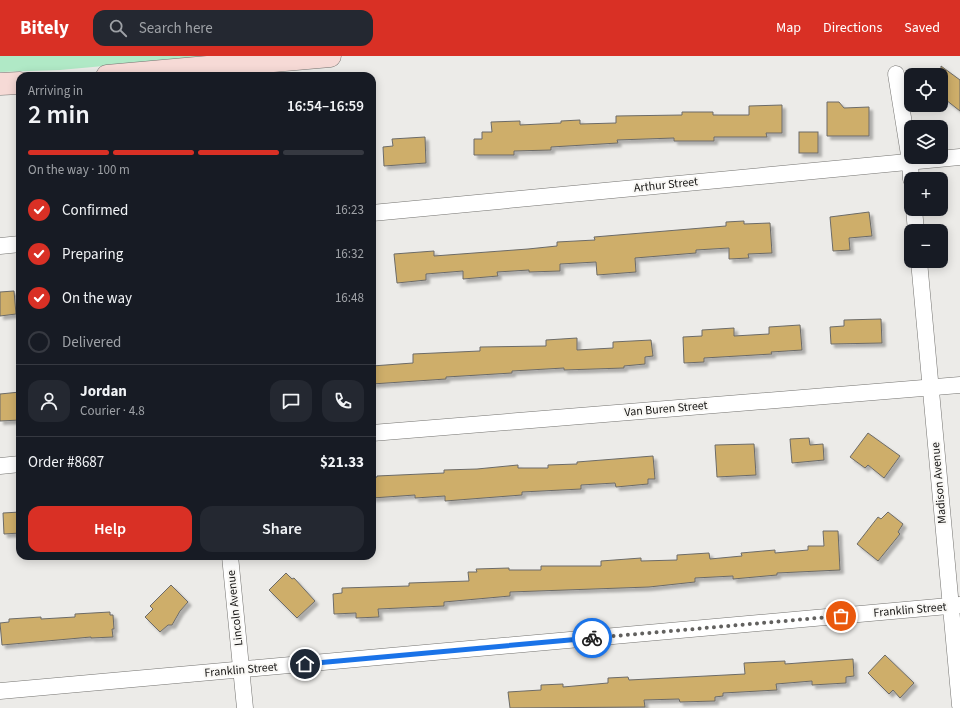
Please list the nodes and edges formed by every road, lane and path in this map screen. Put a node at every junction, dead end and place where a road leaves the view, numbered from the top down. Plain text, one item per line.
1 (330, 56) edge
2 (152, 72) edge
3 (896, 74) dead end
4 (16, 83) edge
5 (0, 84) edge
6 (904, 124) edge
7 (960, 157) edge
8 (948, 158) edge
9 (904, 162) edge
10 (376, 213) edge
11 (16, 244) edge
12 (0, 246) edge
13 (920, 268) edge
14 (960, 385) edge
15 (930, 388) junction
16 (376, 434) edge
17 (16, 464) edge
18 (0, 466) edge
19 (230, 560) edge
20 (956, 606) edge
21 (242, 669) junction
22 (0, 691) edge
23 (960, 705) edge
24 (246, 708) edge

1 - 2 main road
3 - 6 street
4 - 5 main road
7 - 8 street, Arthur Street
9 - 10 street, Arthur Street
11 - 12 street
13 - 15 street, Madison Avenue
14 - 15 street, Van Buren Street
15 - 16 street, Van Buren Street
15 - 20 street, Madison Avenue
17 - 18 street
19 - 21 street, Lincoln Avenue
20 - 21 street, Franklin Street
20 - 23 street, Madison Avenue
21 - 22 street, Franklin Street
21 - 24 street, Lincoln Avenue

